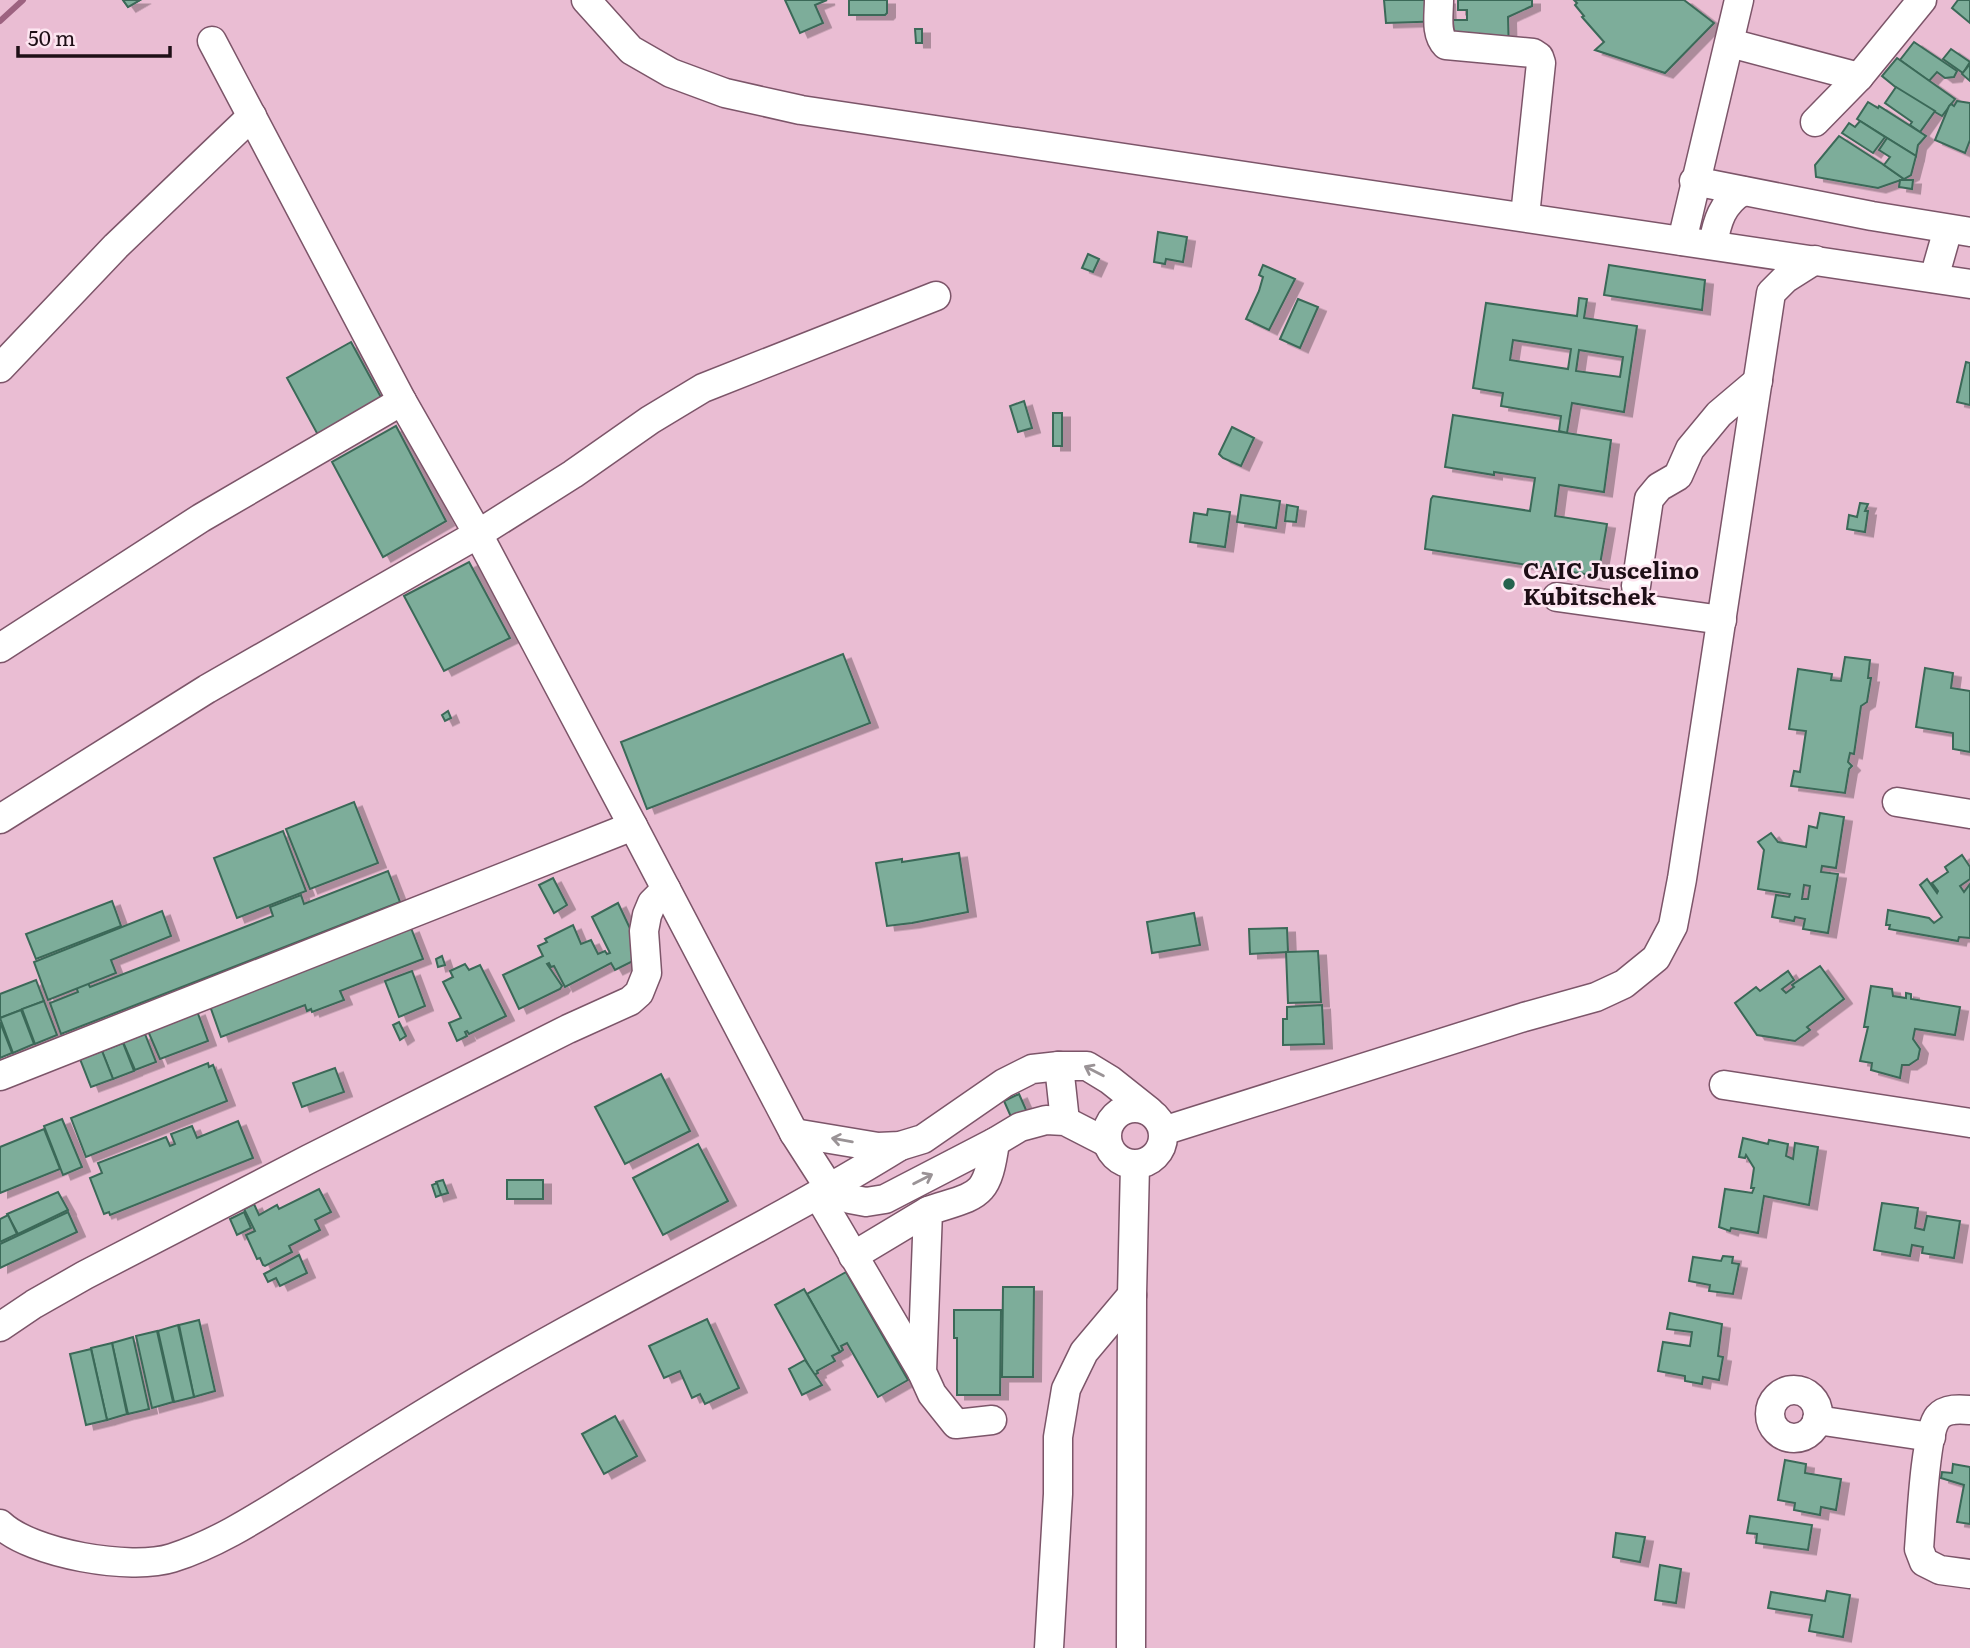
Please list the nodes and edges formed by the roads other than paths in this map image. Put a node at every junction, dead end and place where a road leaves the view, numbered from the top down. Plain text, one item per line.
1 (586, 0) edge
2 (1440, 0) edge
3 (1739, 0) edge
4 (1922, 0) edge
5 (212, 41) dead end
6 (1730, 43) junction
7 (1859, 77) junction
8 (253, 117) junction
9 (1815, 121) dead end
10 (1694, 181) junction
11 (1743, 191) junction
12 (1525, 216) junction
13 (1959, 230) edge
14 (1682, 241) junction
15 (1713, 244) junction
16 (1743, 248) junction
17 (1815, 260) junction
18 (1934, 278) junction
19 (1970, 284) edge
20 (1771, 293) junction
21 (936, 296) dead end
22 (0, 368) edge
23 (1758, 381) junction
24 (402, 401) junction
25 (478, 534) junction
26 (1636, 586) dead end
27 (1557, 597) dead end
28 (1721, 620) junction
29 (0, 648) edge
30 (1897, 802) dead end
31 (1970, 814) edge
32 (0, 819) edge
33 (634, 827) junction
34 (666, 889) junction
35 (1059, 1066) junction
36 (0, 1076) edge
37 (1724, 1085) dead end
38 (1065, 1121) junction
39 (1156, 1121) junction
40 (1970, 1123) edge
41 (794, 1133) junction
42 (995, 1142) junction
43 (1106, 1142) junction
44 (900, 1146) junction
45 (1135, 1165) junction
46 (824, 1192) junction
47 (928, 1211) junction
48 (853, 1256) junction
49 (1132, 1295) junction
50 (0, 1326) edge
51 (922, 1372) junction
52 (1970, 1410) edge
53 (992, 1420) dead end
54 (1817, 1420) dead end
55 (1931, 1437) junction
56 (0, 1524) edge
57 (1970, 1574) edge
58 (1049, 1648) edge
59 (1131, 1648) edge

1 - 12 street
2 - 12 street
3 - 6 street
4 - 7 street
5 - 8 street
6 - 7 street
6 - 10 street
7 - 9 street
8 - 22 street
8 - 24 street
10 - 11 street
10 - 14 street
11 - 13 street
11 - 15 street
12 - 14 street
13 - 18 street
14 - 15 street
15 - 16 street
16 - 17 street
16 - 20 street
17 - 18 street
17 - 20 street
18 - 19 street
20 - 23 street
21 - 25 street
23 - 26 street
23 - 28 street
24 - 25 street
24 - 29 street
25 - 32 street
25 - 33 street
27 - 28 street
28 - 39 street
30 - 31 street
33 - 34 street
33 - 36 street
34 - 41 street
34 - 50 street
35 - 38 street
39 -> 35 street
35 - 44 street
37 - 40 street
38 - 42 street
38 - 43 street
39 - 43 street
39 - 45 street
44 -> 41 street
41 - 46 street
46 -> 42 street
42 - 47 street
43 - 45 street
44 - 46 street
45 - 49 street
46 - 48 street
46 - 56 street
47 - 48 street
47 - 51 street
48 - 51 street
49 - 58 street
49 - 59 street
51 - 53 street
52 - 55 street
54 - 55 street
55 - 57 street

